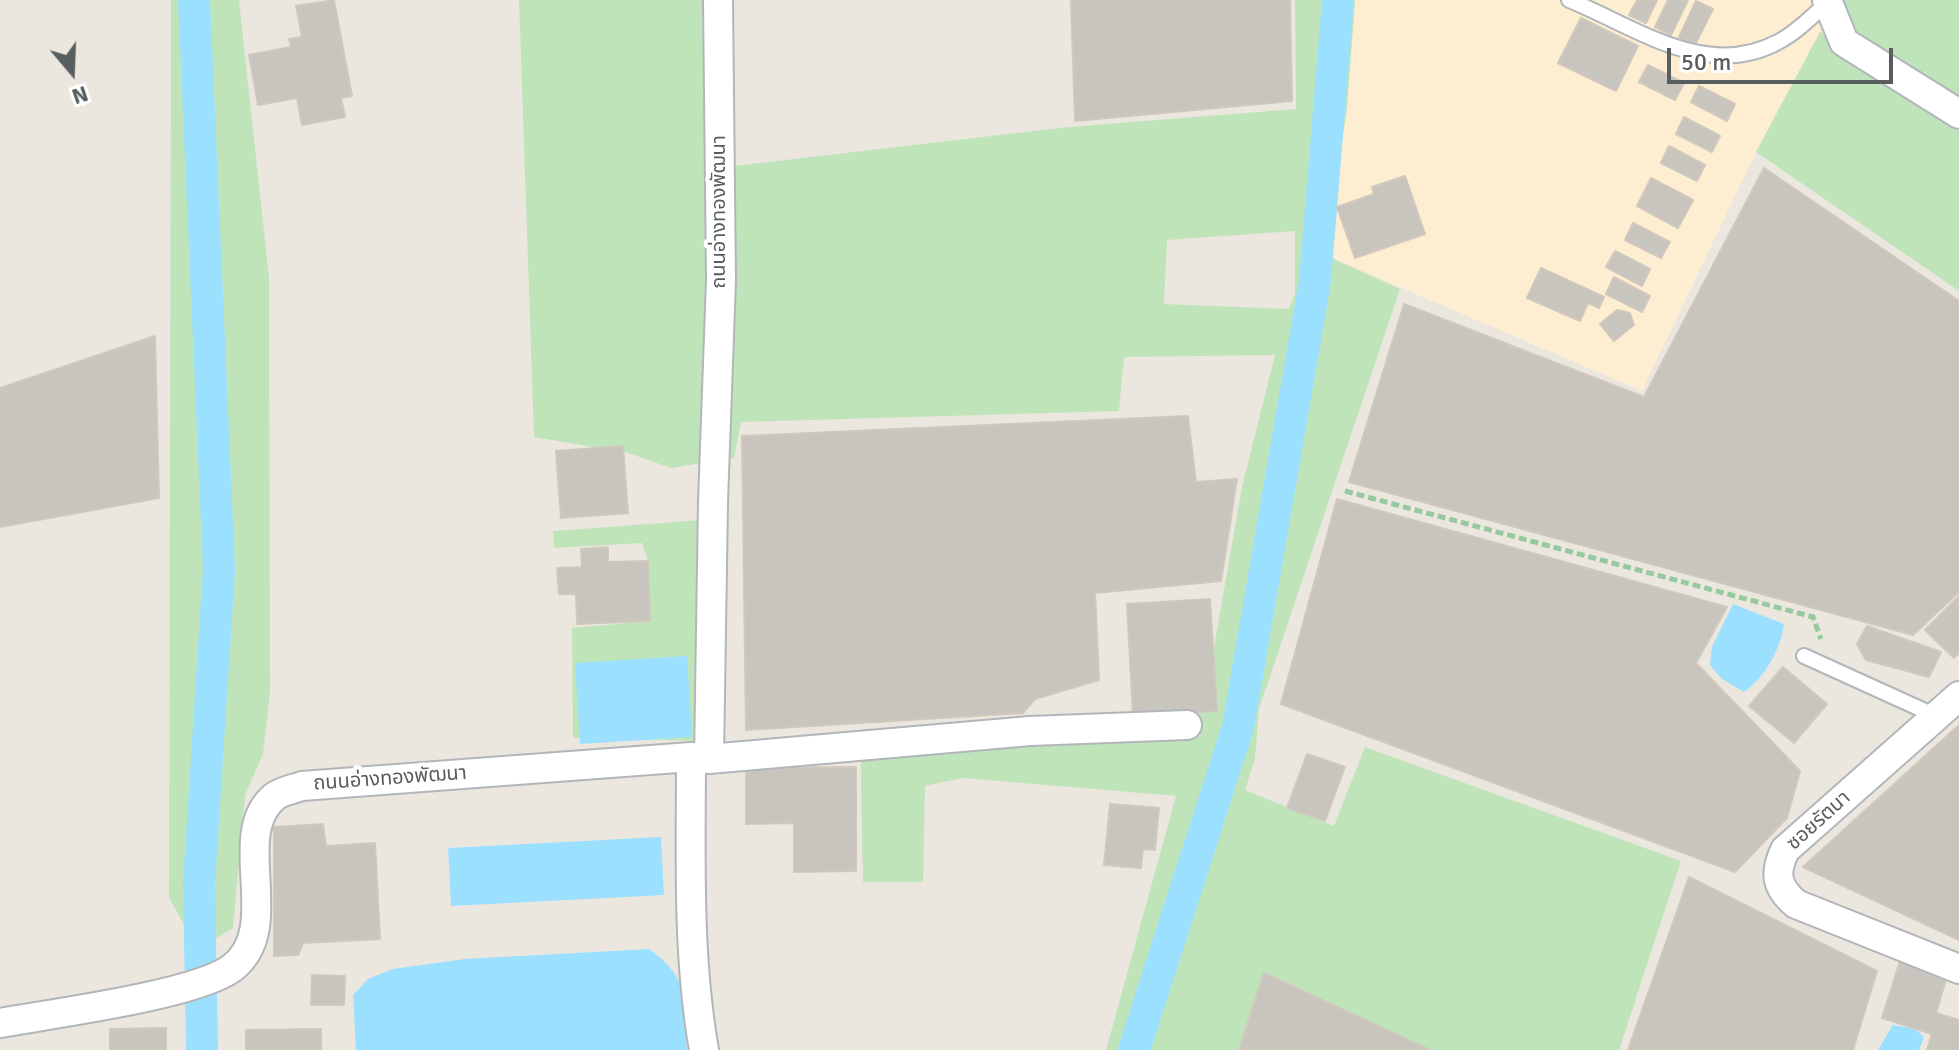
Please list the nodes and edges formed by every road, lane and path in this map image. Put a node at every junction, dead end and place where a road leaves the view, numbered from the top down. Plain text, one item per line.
1 (718, 0) edge
2 (1569, 0) edge
3 (1827, 2) edge
4 (1959, 114) edge
5 (1345, 491) dead end
6 (1804, 656) dead end
7 (1828, 667) junction
8 (1959, 696) edge
9 (1936, 716) junction
10 (1187, 725) dead end
11 (700, 758) junction
12 (1959, 969) edge
13 (0, 1023) edge
14 (704, 1050) edge

1 - 11 street, ถนนอ่างทองพัฒนา
2 - 3 lane
3 - 4 street
5 - 7 path
6 - 7 lane
7 - 9 lane
8 - 9 street, ซอยรัตนา
9 - 12 street, ซอยรัตนา
10 - 11 street, ถนนอ่างทองพัฒนา
11 - 13 street, ถนนอ่างทองพัฒนา
11 - 14 street, ถนนอ่างทองพัฒนา

